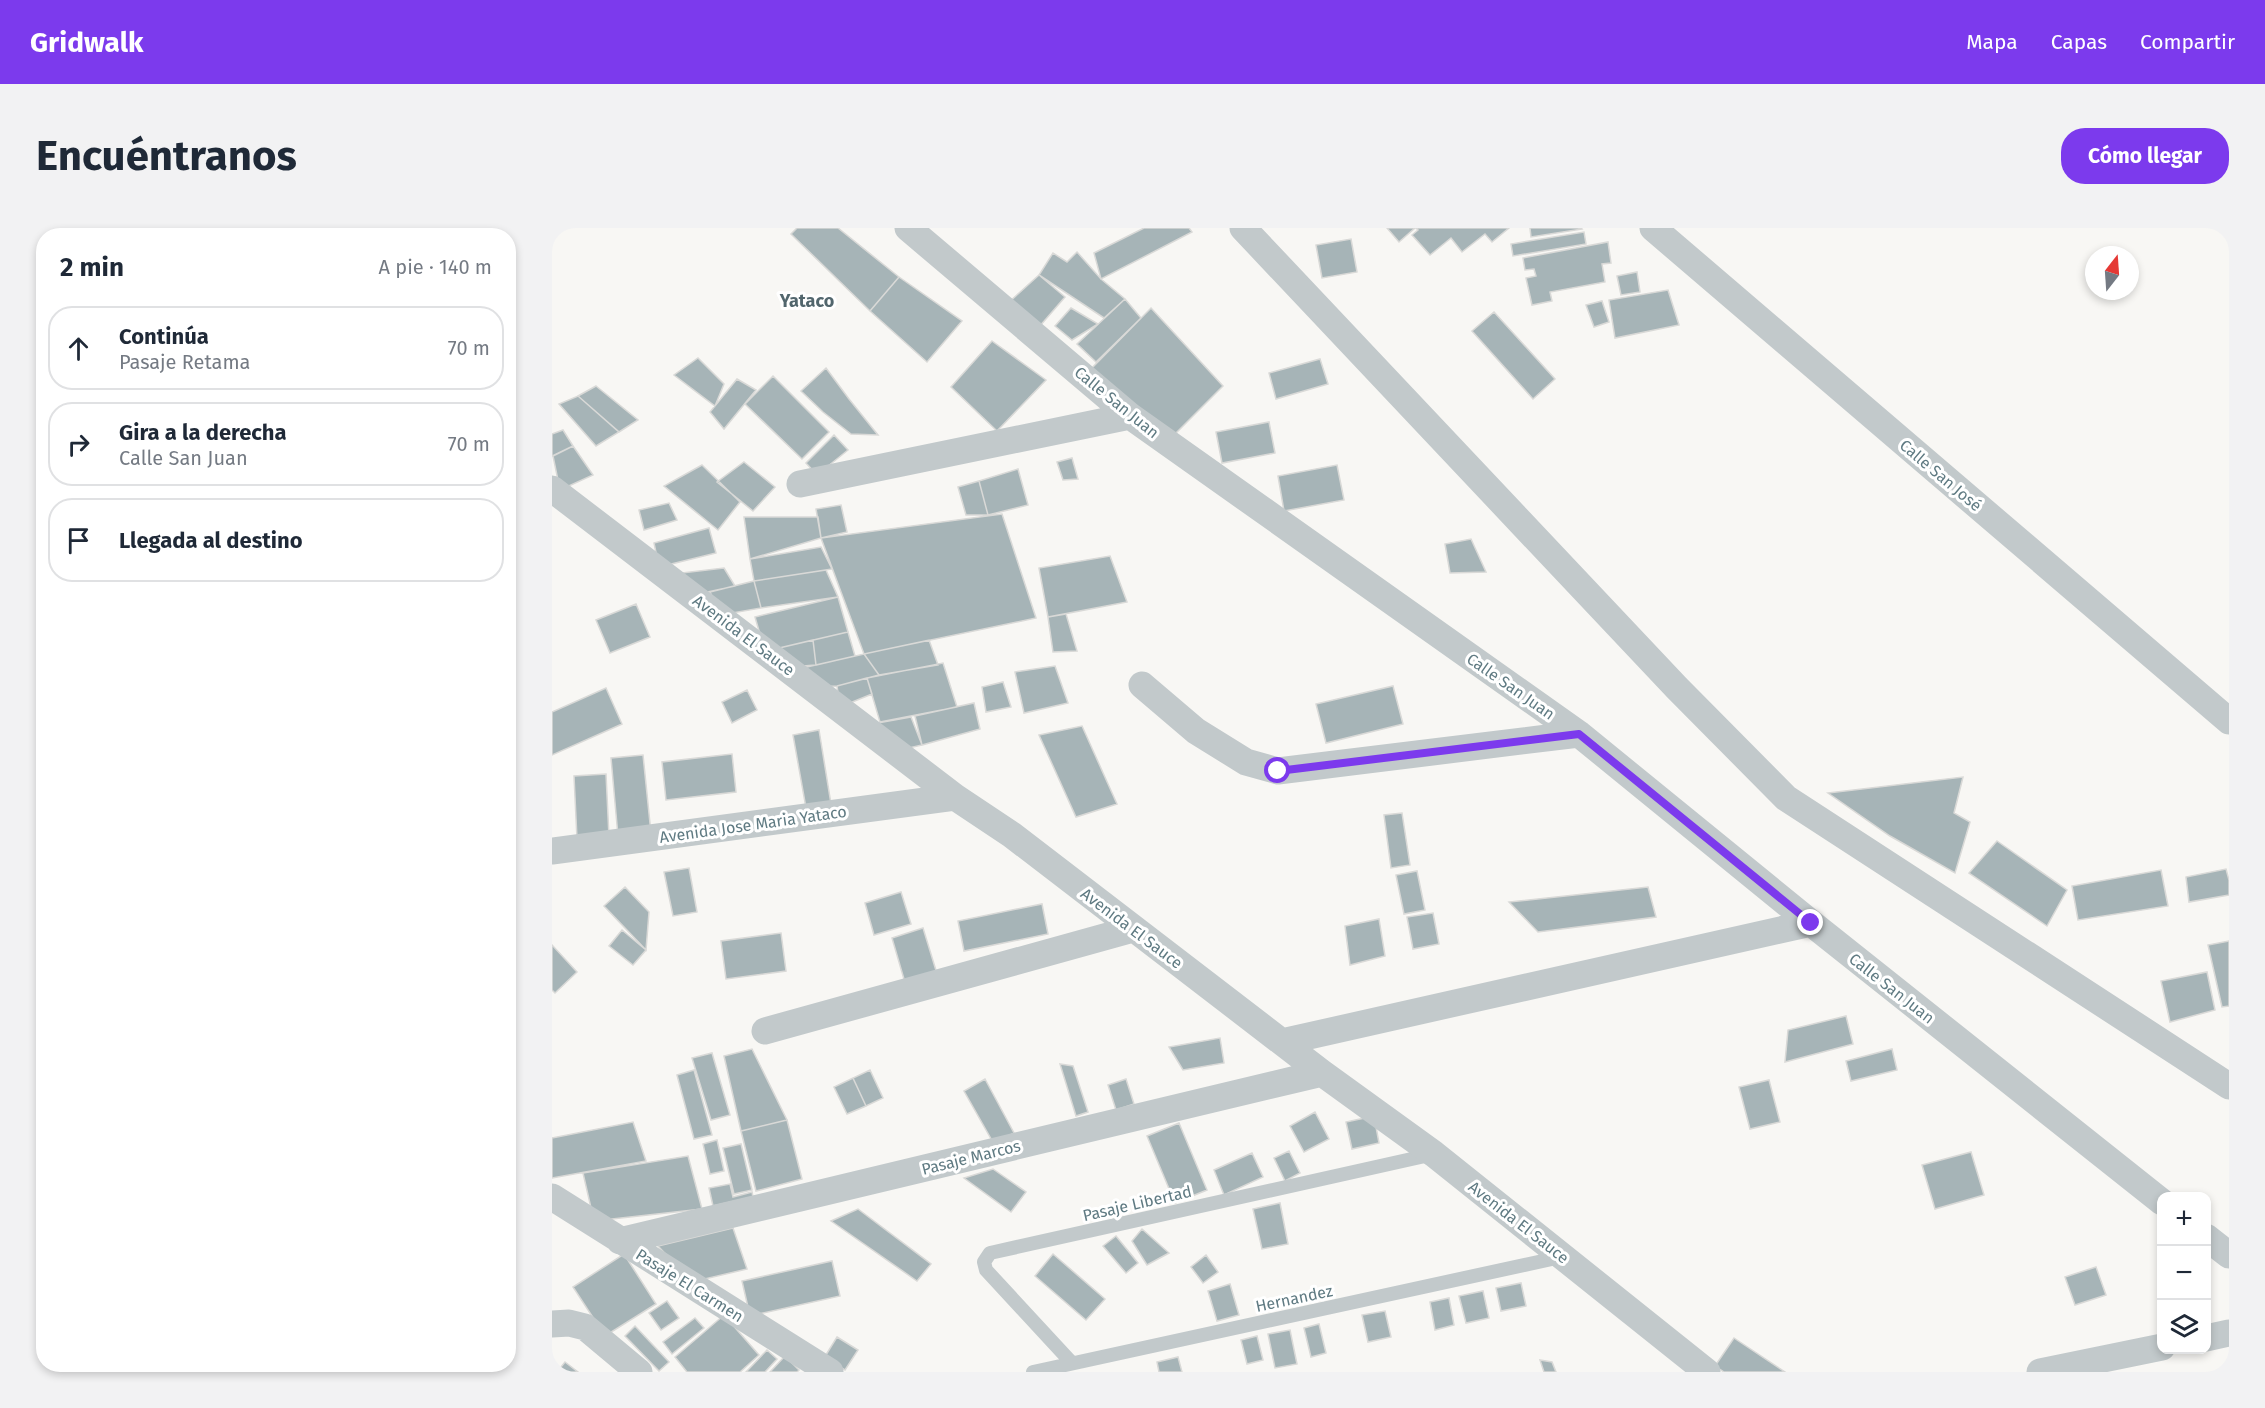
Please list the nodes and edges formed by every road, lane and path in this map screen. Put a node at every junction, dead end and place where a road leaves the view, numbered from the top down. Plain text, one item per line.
1 (908, 228) edge
2 (1243, 228) edge
3 (1653, 228) edge
4 (1130, 416) junction
5 (800, 484) dead end
6 (555, 494) edge
7 (1142, 685) dead end
8 (2229, 721) edge
9 (1579, 734) junction
10 (955, 797) junction
11 (552, 851) edge
12 (1811, 923) junction
13 (1133, 928) junction
14 (765, 1031) dead end
15 (1282, 1042) junction
16 (1322, 1073) junction
17 (2229, 1086) edge
18 (1434, 1154) junction
19 (552, 1197) edge
20 (2157, 1198) edge
21 (620, 1241) junction
22 (2211, 1241) edge
23 (2229, 1255) edge
24 (1563, 1257) junction
25 (552, 1324) edge
26 (2229, 1333) edge
27 (2211, 1337) edge
28 (2157, 1348) edge
29 (1071, 1362) junction
30 (639, 1372) edge
31 (830, 1372) edge
32 (1033, 1372) edge
33 (1707, 1372) edge
34 (2040, 1372) edge

1 - 4 street, Calle San Juan
2 - 17 street
3 - 8 street, Calle San José
4 - 5 street
4 - 9 street, Calle San Juan
6 - 10 street, Avenida El Sauce
7 - 9 street
9 - 12 street, Calle San Juan
10 - 11 street, Avenida Jose Maria Yataco
10 - 13 street, Avenida El Sauce
12 - 15 street
12 - 20 street, Calle San Juan
13 - 14 street
13 - 15 street, Avenida El Sauce
15 - 16 street, Avenida El Sauce
16 - 18 street, Avenida El Sauce
16 - 21 street, Pasaje Marcos
18 - 24 street, Avenida El Sauce
18 - 29 lane, Pasaje Libertad
19 - 21 street, Pasaje El Carmen
21 - 31 street, Pasaje El Carmen
22 - 23 street
24 - 29 lane, Hernandez
24 - 33 street, Avenida El Sauce
25 - 30 street
26 - 27 street
28 - 34 street
29 - 32 lane, Hernandez

